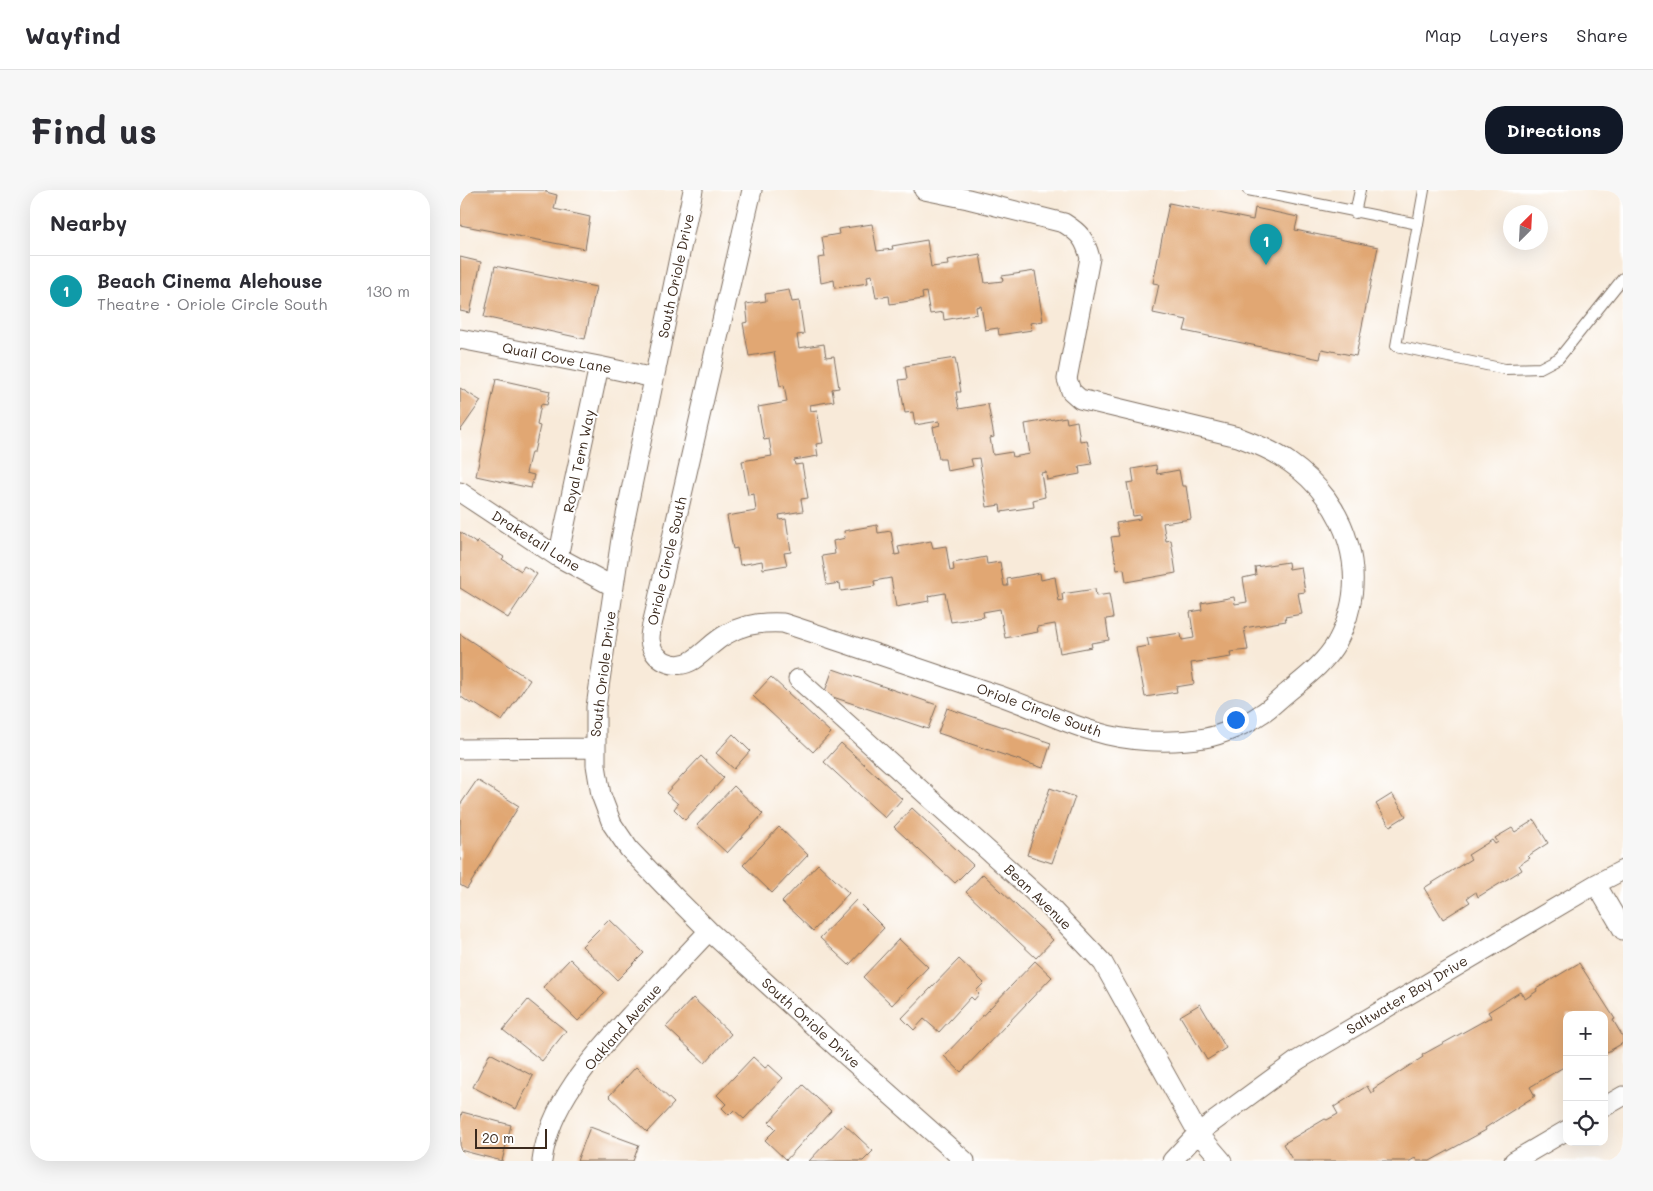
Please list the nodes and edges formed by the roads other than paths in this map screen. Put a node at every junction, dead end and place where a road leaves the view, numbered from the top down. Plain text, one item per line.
1 (693, 190) edge
2 (752, 190) edge
3 (924, 190) edge
4 (1248, 190) edge
5 (1360, 190) edge
6 (1424, 190) edge
7 (1355, 213) junction
8 (1418, 224) junction
9 (1623, 278) edge
10 (460, 339) edge
11 (599, 366) junction
12 (654, 378) junction
13 (460, 492) edge
14 (558, 557) junction
15 (614, 587) junction
16 (798, 679) dead end
17 (595, 748) junction
18 (460, 749) edge
19 (1623, 870) edge
20 (1596, 884) junction
21 (1623, 930) edge
22 (709, 931) junction
23 (1623, 1096) edge
24 (1608, 1105) edge
25 (1563, 1132) edge
26 (1198, 1133) junction
27 (542, 1161) edge
28 (966, 1161) edge
29 (1172, 1161) edge
30 (1222, 1161) edge
31 (1514, 1161) edge

1 - 12 street, South Oriole Drive
2 - 3 street, Oriole Circle South
4 - 7 lane
5 - 7 lane
6 - 8 lane
7 - 8 lane
8 - 9 lane
10 - 11 street, Quail Cove Lane
11 - 12 street, Quail Cove Lane
11 - 14 street, Royal Tern Way
12 - 15 street, South Oriole Drive
13 - 14 street, Draketail Lane
14 - 15 street, Draketail Lane
15 - 17 street, South Oriole Drive
16 - 26 street, Bean Avenue
17 - 18 street
17 - 22 street, South Oriole Drive
19 - 20 street, Saltwater Bay Drive
20 - 21 street
20 - 26 street, Saltwater Bay Drive
22 - 27 street, Oakland Avenue
22 - 28 street, South Oriole Drive
23 - 24 street
25 - 31 street
26 - 29 street, Saltwater Bay Drive
26 - 30 street, Bean Avenue

